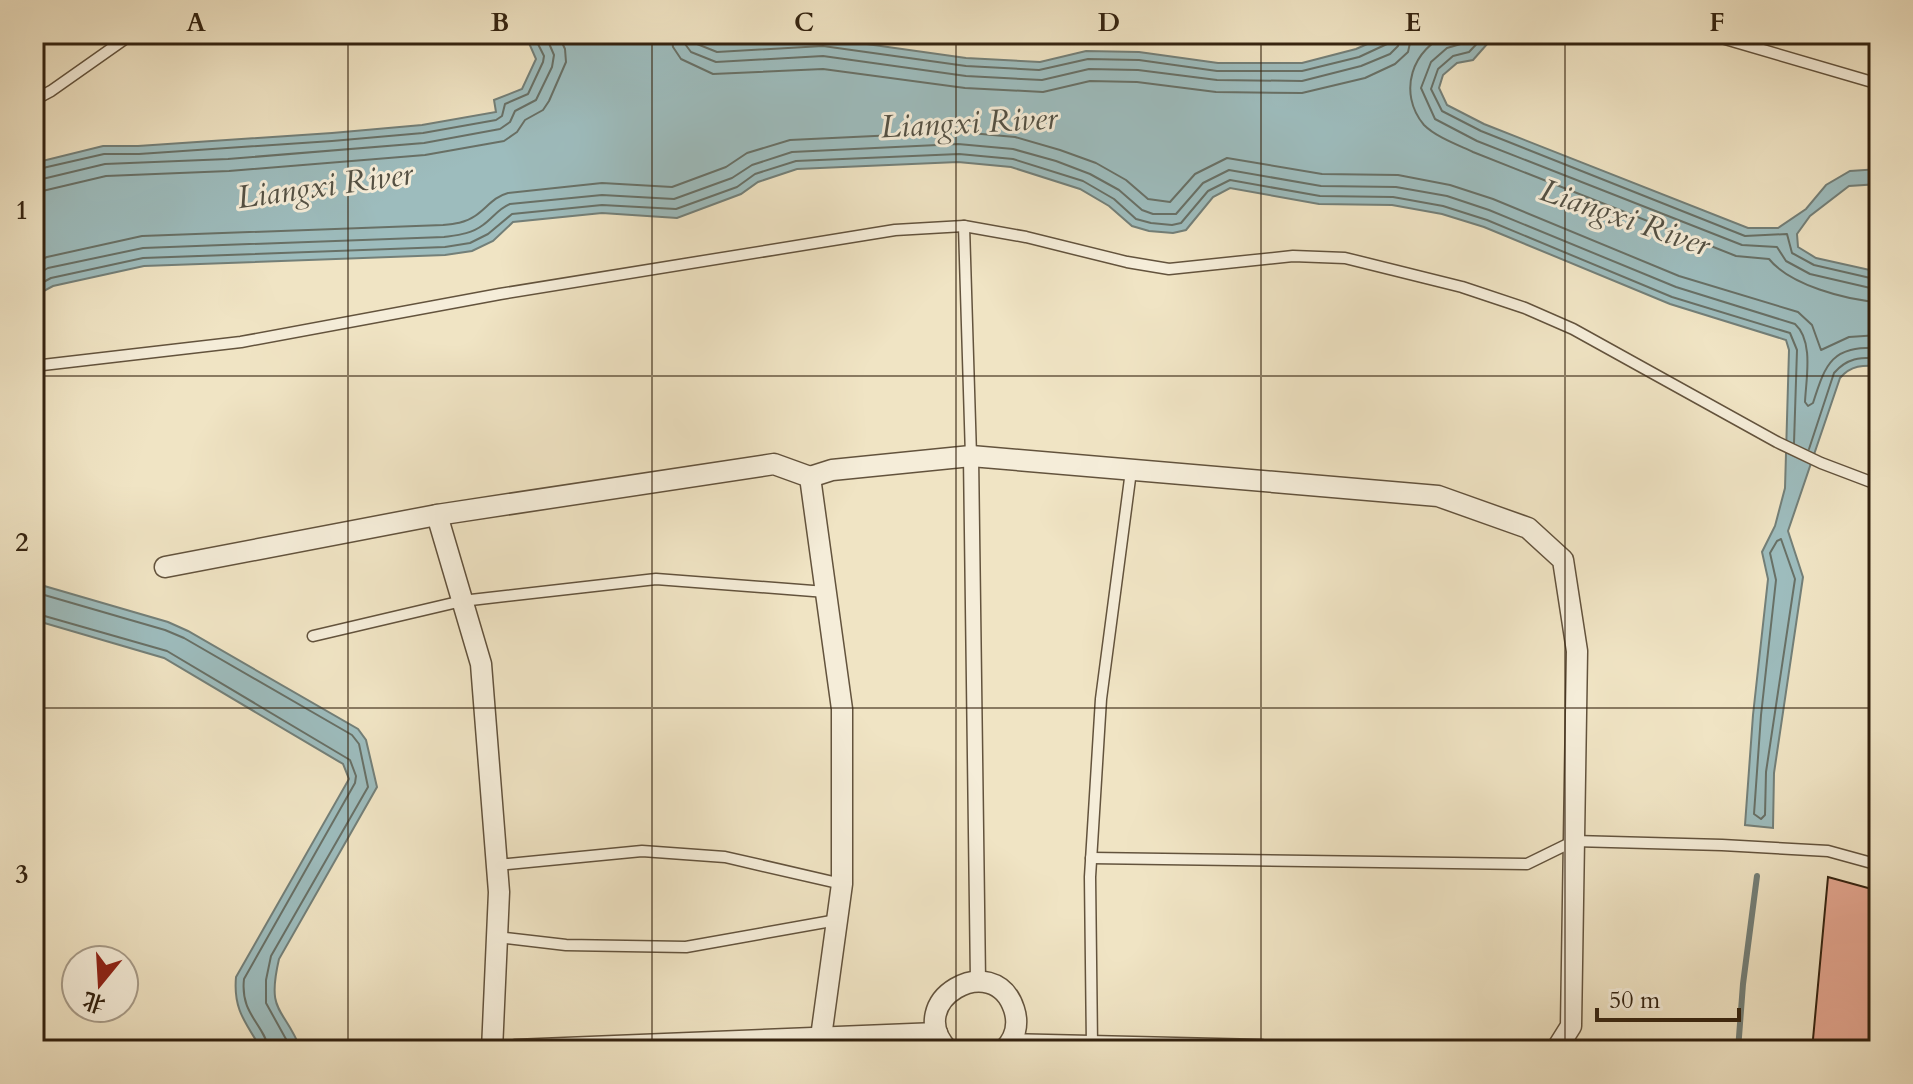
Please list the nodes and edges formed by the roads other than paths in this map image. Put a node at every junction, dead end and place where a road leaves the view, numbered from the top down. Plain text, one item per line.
1 (132, 34) edge
2 (1708, 34) edge
3 (1879, 84) edge
4 (34, 100) edge
5 (964, 226) junction
6 (40, 365) edge
7 (971, 456) junction
8 (1131, 471) junction
9 (810, 477) junction
10 (1879, 485) edge
11 (437, 515) junction
12 (165, 567) dead end
13 (826, 592) junction
14 (462, 601) junction
15 (313, 636) dead end
16 (1574, 841) junction
17 (1091, 858) junction
18 (497, 865) junction
19 (1879, 865) edge
20 (842, 884) junction
21 (837, 920) junction
22 (497, 937) junction
23 (978, 981) junction
24 (821, 1037) junction
25 (942, 1042) edge
26 (1092, 1046) junction
27 (1007, 1047) edge
28 (492, 1050) edge
29 (515, 1050) edge
30 (1261, 1050) edge
31 (1556, 1050) edge

1 - 4 lane
2 - 3 lane
5 - 6 lane
5 - 7 lane
5 - 10 lane
7 - 8 street
7 - 9 street
7 - 23 street
8 - 16 street
8 - 17 lane
9 - 11 street
9 - 13 street
11 - 12 street
11 - 14 street
13 - 14 lane
13 - 20 street
14 - 15 lane
14 - 18 street
16 - 17 lane
16 - 19 lane
16 - 31 street
17 - 26 lane
18 - 20 lane
18 - 22 street
20 - 21 street
21 - 22 lane
21 - 24 street
22 - 28 street
23 - 25 street
23 - 27 street
24 - 25 street
24 - 29 street
26 - 27 street
26 - 30 street

